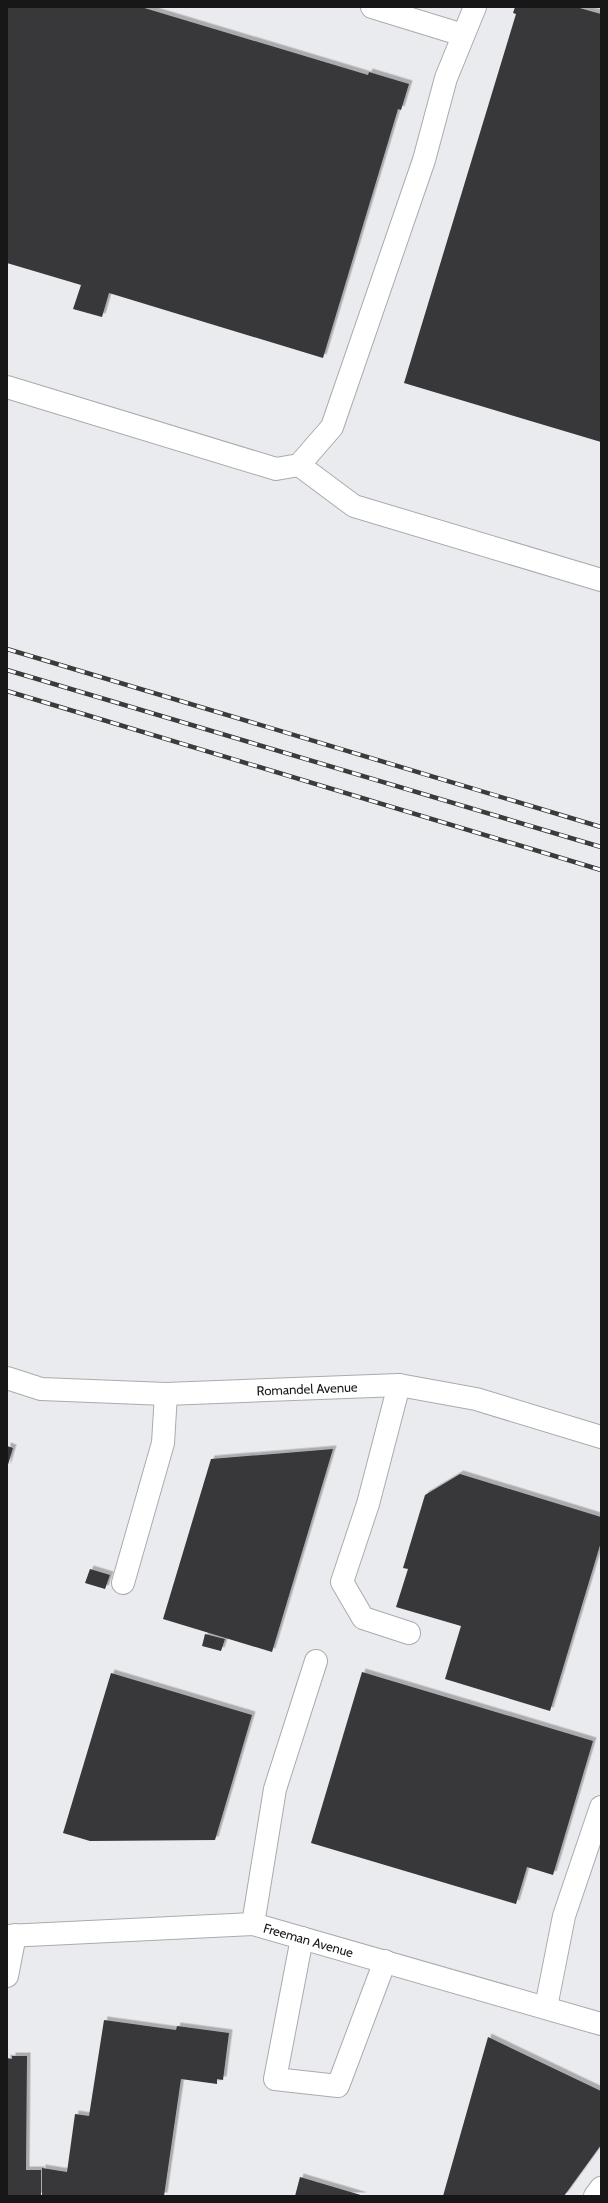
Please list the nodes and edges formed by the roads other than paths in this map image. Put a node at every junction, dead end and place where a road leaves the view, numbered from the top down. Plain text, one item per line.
1 (372, 7) edge
2 (475, 7) edge
3 (463, 35) junction
4 (7, 387) edge
5 (299, 466) junction
6 (601, 580) edge
7 (7, 1378) edge
8 (399, 1385) junction
9 (166, 1394) junction
10 (601, 1437) edge
11 (123, 1582) dead end
12 (409, 1633) dead end
13 (316, 1662) dead end
14 (601, 1807) edge
15 (253, 1924) junction
16 (11, 1935) edge
17 (302, 1938) junction
18 (385, 1961) junction
19 (7, 1976) edge
20 (546, 2007) junction
21 (601, 2024) edge
22 (601, 2188) edge
23 (595, 2196) edge

1 - 3 street
2 - 3 street
3 - 5 street
4 - 5 street
5 - 6 street
7 - 9 street, Romandel Avenue
8 - 9 street, Romandel Avenue
8 - 10 street, Romandel Avenue
8 - 12 street
9 - 11 street
13 - 15 street
14 - 20 street
15 - 16 street, Freeman Avenue
15 - 17 street, Freeman Avenue
16 - 19 street
17 - 18 street, Freeman Avenue
17 - 18 street
18 - 20 street, Freeman Avenue
20 - 21 street, Freeman Avenue
22 - 23 street

